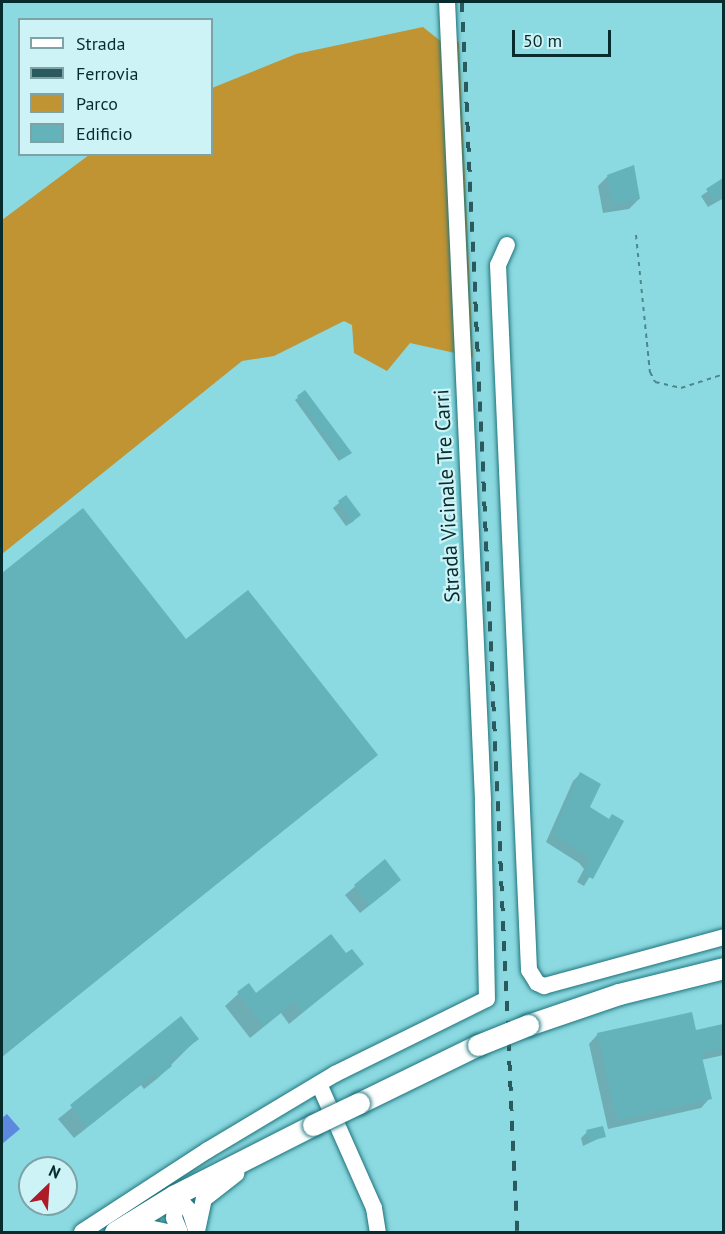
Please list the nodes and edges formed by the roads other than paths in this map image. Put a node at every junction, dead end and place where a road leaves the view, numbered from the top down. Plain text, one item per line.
1 (447, 2) edge
2 (507, 245) dead end
3 (723, 937) edge
4 (723, 968) edge
5 (319, 1083) junction
6 (285, 1139) junction
7 (175, 1195) junction
8 (197, 1232) edge
9 (82, 1233) edge
10 (115, 1233) edge
11 (136, 1233) edge
12 (168, 1233) edge
13 (180, 1233) edge
14 (378, 1233) edge

1 - 5 street, Strada Vicinale Tre Carri
2 - 3 street
4 - 6 main road, bridge
5 - 9 street
5 - 14 street
6 - 7 main road
6 - 8 street
7 - 8 street
7 - 10 main road
7 - 13 street
11 - 12 street

